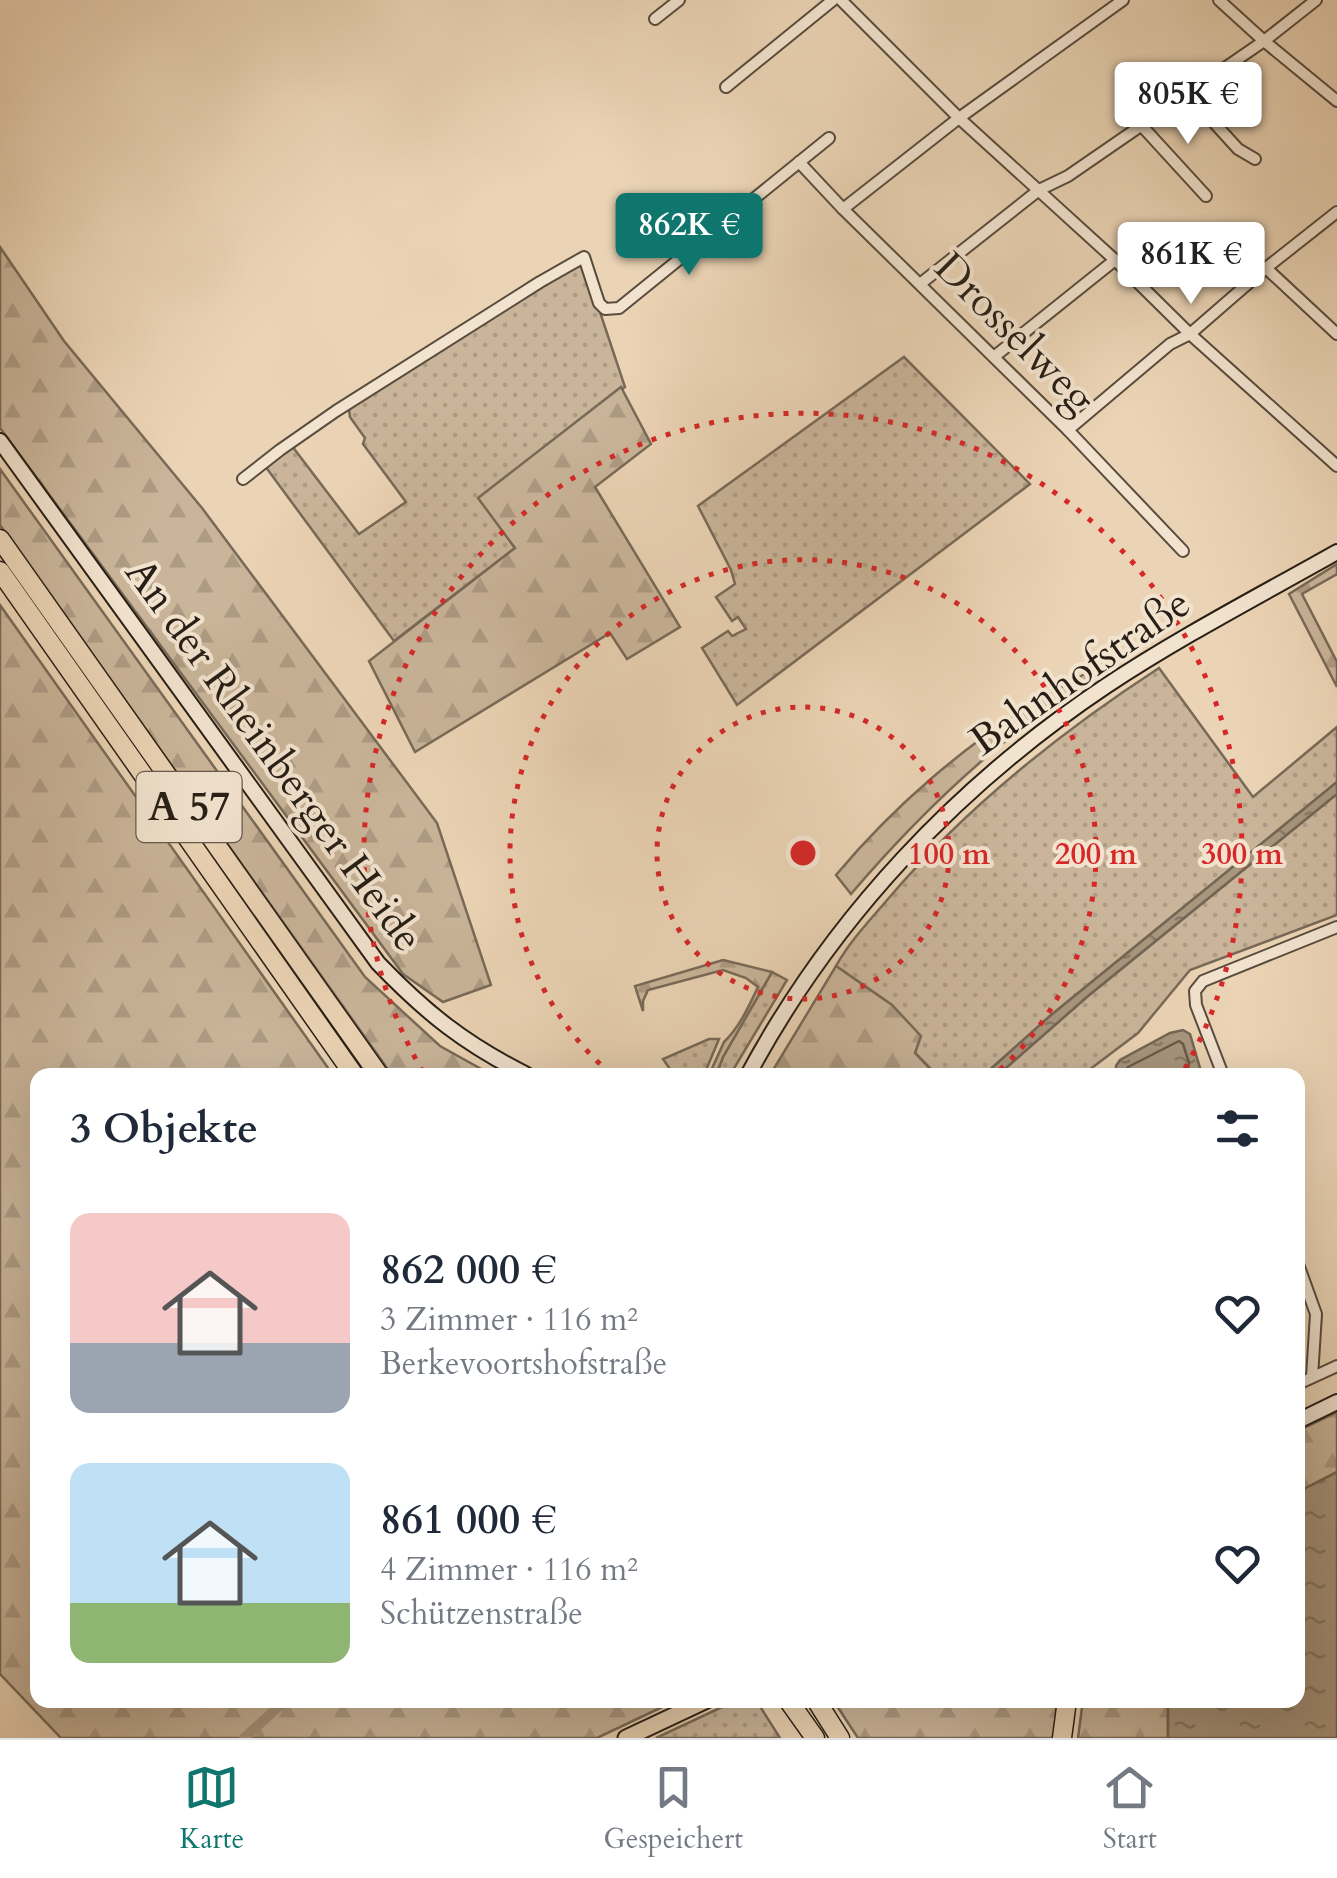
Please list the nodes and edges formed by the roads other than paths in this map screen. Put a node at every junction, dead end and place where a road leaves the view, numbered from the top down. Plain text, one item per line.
1 (679, 0) edge
2 (837, 0) edge
3 (1124, 0) edge
4 (1219, 0) edge
5 (1316, 0) edge
6 (655, 19) dead end
7 (1264, 41) junction
8 (726, 87) dead end
9 (1188, 94) junction
10 (1337, 101) edge
11 (960, 118) junction
12 (1141, 125) junction
13 (828, 138) dead end
14 (1255, 159) dead end
15 (799, 162) junction
16 (1039, 190) junction
17 (1206, 196) dead end
18 (844, 209) junction
19 (1337, 212) edge
20 (1114, 260) junction
21 (1266, 268) junction
22 (920, 284) junction
23 (1190, 334) junction
24 (1337, 334) edge
25 (995, 356) junction
26 (1068, 430) junction
27 (0, 441) edge
28 (1337, 466) edge
29 (243, 479) dead end
30 (0, 539) edge
31 (1184, 552) dead end
32 (1337, 552) edge
33 (0, 571) edge
34 (1337, 927) edge
35 (349, 1068) edge
36 (373, 1068) edge
37 (513, 1068) edge
38 (752, 1068) edge
39 (1220, 1068) edge
40 (1305, 1283) edge
41 (1337, 1366) edge
42 (1312, 1377) junction
43 (1305, 1380) edge
44 (1337, 1402) edge
45 (1305, 1418) edge
46 (690, 1708) edge
47 (794, 1708) edge
48 (821, 1708) edge
49 (1066, 1708) edge
50 (1076, 1708) edge
51 (836, 1730) edge
52 (626, 1738) edge
53 (815, 1738) edge
54 (852, 1738) edge
55 (1062, 1738) edge
56 (1072, 1738) edge

1 - 6 street
2 - 8 street
2 - 11 street
3 - 11 street
4 - 7 street
5 - 7 street
7 - 9 street
7 - 10 street
9 - 12 street
9 - 14 street
11 - 16 street
11 - 18 street
12 - 16 street
12 - 17 street
13 - 15 street
15 - 18 street, Drosselweg
15 - 29 street
16 - 20 street
16 - 22 street
18 - 22 street, Drosselweg
19 - 21 street
20 - 23 street
20 - 25 street
21 - 23 street
21 - 24 street
22 - 25 street, Drosselweg
23 - 26 street
23 - 28 street
25 - 26 street, Drosselweg
26 - 31 street, Drosselweg
27 - 37 street, An der Rheinberger Heide
30 - 36 highway, A 57
32 - 38 street, Bahnhofstraße
33 - 35 highway, A 57
34 - 39 street
40 - 42 street
41 - 42 street
42 - 43 street
44 - 45 street
46 - 52 main road
47 - 53 highway
48 - 51 highway
49 - 55 highway
50 - 56 highway
51 - 54 highway

